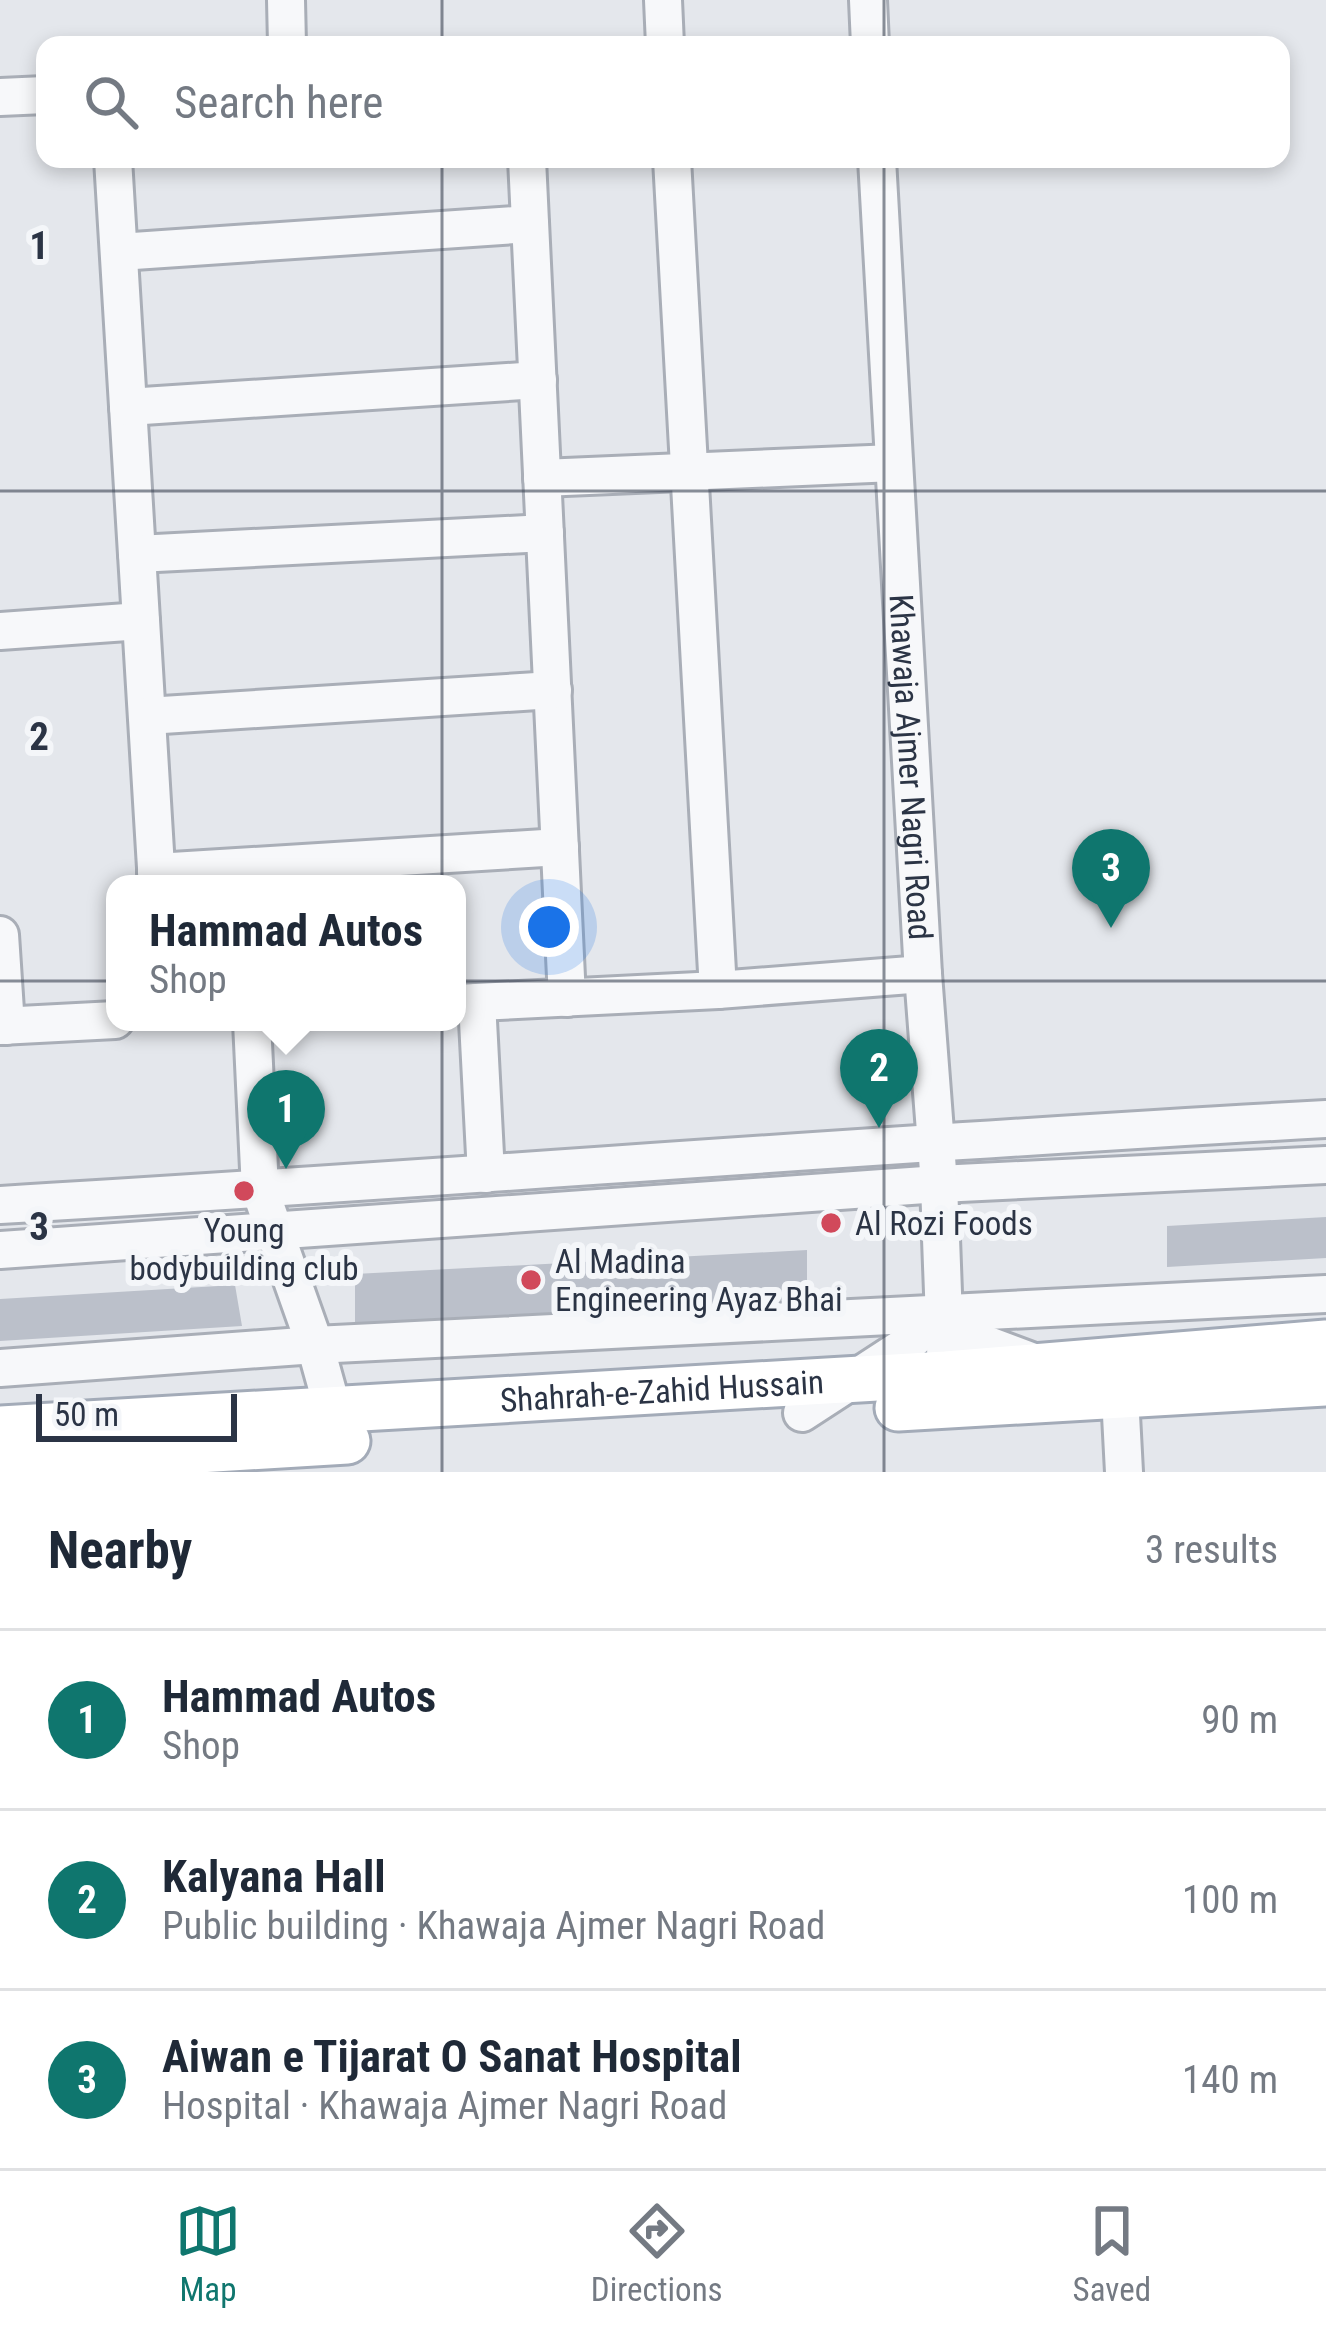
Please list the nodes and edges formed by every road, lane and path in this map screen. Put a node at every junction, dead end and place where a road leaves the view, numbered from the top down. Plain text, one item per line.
1 (286, 0) edge
2 (663, 0) edge
3 (868, 0) edge
4 (287, 36) edge
5 (665, 36) edge
6 (870, 36) edge
7 (36, 95) edge
8 (0, 97) edge
9 (114, 168) edge
10 (527, 168) edge
11 (672, 168) edge
12 (878, 168) edge
13 (530, 224) junction
14 (119, 251) junction
15 (538, 380) junction
16 (128, 406) junction
17 (894, 463) junction
18 (689, 472) junction
19 (542, 478) junction
20 (545, 533) junction
21 (137, 554) junction
22 (141, 621) junction
23 (0, 631) edge
24 (553, 690) junction
25 (147, 716) junction
26 (560, 847) junction
27 (157, 875) edge
28 (196, 875) edge
29 (0, 935) edge
30 (923, 974) junction
31 (718, 990) junction
32 (567, 998) junction
33 (467, 1003) edge
34 (106, 1020) edge
35 (3, 1026) edge
36 (252, 1031) edge
37 (1326, 1119) edge
38 (935, 1141) junction
39 (1326, 1165) edge
40 (486, 1174) junction
41 (939, 1184) junction
42 (260, 1190) junction
43 (0, 1205) edge
44 (274, 1231) junction
45 (0, 1250) edge
46 (1326, 1294) edge
47 (942, 1312) junction
48 (1326, 1343) edge
49 (315, 1345) junction
50 (1046, 1366) junction
51 (0, 1368) edge
52 (946, 1374) junction
53 (857, 1380) junction
54 (1326, 1383) edge
55 (1172, 1391) junction
56 (1120, 1396) junction
57 (333, 1410) junction
58 (802, 1413) junction
59 (0, 1430) edge
60 (0, 1462) edge
61 (1124, 1472) edge

1 - 4 street
2 - 5 street
3 - 6 street
7 - 8 street
9 - 14 street
10 - 13 street
11 - 18 street
12 - 17 street, Khawaja Ajmer Nagri Road
13 - 14 street
13 - 15 street
14 - 16 street
15 - 16 street
15 - 19 street
16 - 21 street
17 - 18 street
17 - 30 street, Khawaja Ajmer Nagri Road
18 - 19 street
18 - 31 street
19 - 20 street
20 - 21 street
20 - 24 street
21 - 22 street
22 - 23 street
22 - 25 street
24 - 25 street
24 - 26 street
25 - 27 street
26 - 28 street
26 - 32 street
29 - 35 street
30 - 31 street
30 - 38 street, Khawaja Ajmer Nagri Road
31 - 32 street
32 - 33 street
33 - 40 street
34 - 35 street
36 - 42 street
37 - 38 street
38 - 40 street
38 - 41 street, Khawaja Ajmer Nagri Road
39 - 41 street
40 - 42 street
41 - 44 street
41 - 47 street, Khawaja Ajmer Nagri Road
42 - 43 street
42 - 44 street
44 - 45 street
44 - 49 street
46 - 47 street
47 - 49 street
47 - 50 street
47 - 52 street, Khawaja Ajmer Nagri Road
47 - 53 street
48 - 50 main road, Shahrah-e-Zahid Hussain
49 - 51 street
49 - 57 street
50 - 52 main road, Shahrah-e-Zahid Hussain
50 - 55 street
52 - 53 main road, Shahrah-e-Zahid Hussain
53 - 57 main road, Shahrah-e-Zahid Hussain
53 - 58 street
54 - 55 main road, Shahrah-e-Zahid Hussain
55 - 56 main road, Shahrah-e-Zahid Hussain
56 - 58 main road, Shahrah-e-Zahid Hussain
56 - 61 street
57 - 59 main road, Shahrah-e-Zahid Hussain
58 - 60 main road, Shahrah-e-Zahid Hussain

